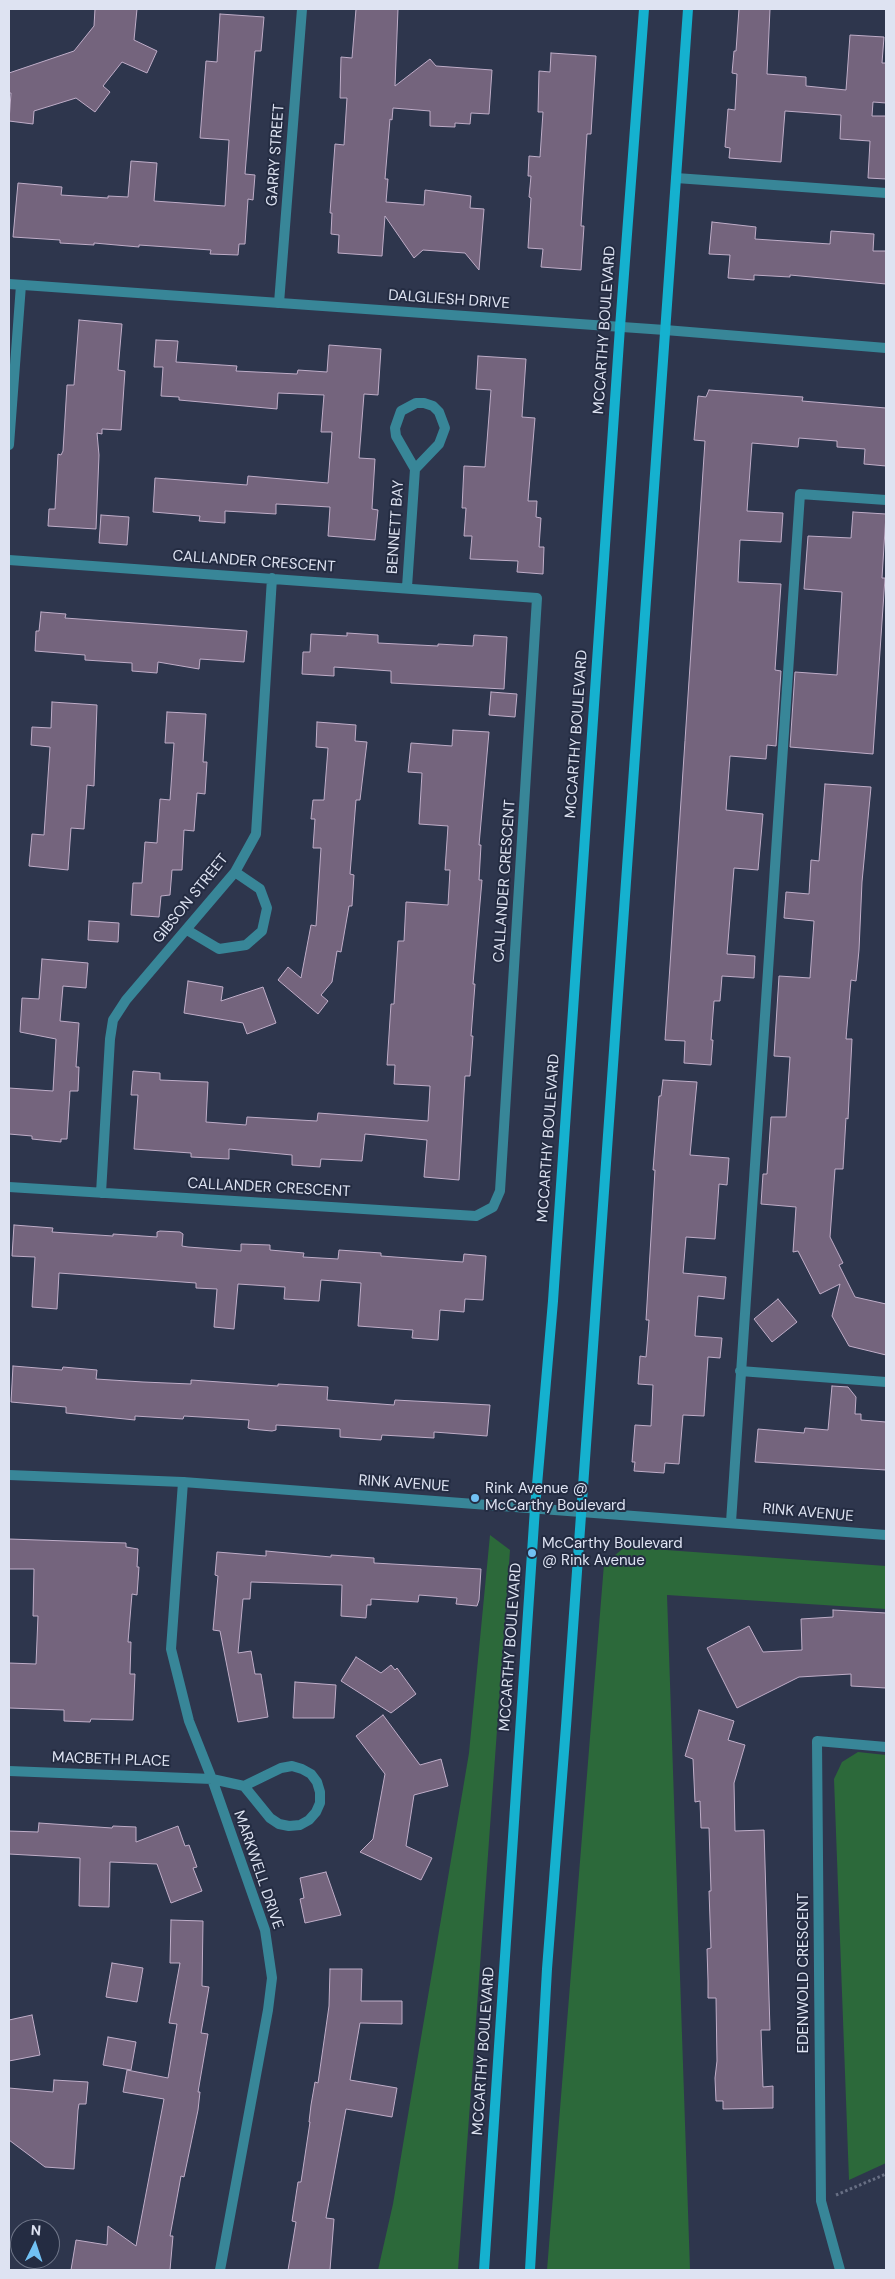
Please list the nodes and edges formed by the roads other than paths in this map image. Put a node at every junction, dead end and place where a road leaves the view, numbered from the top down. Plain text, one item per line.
1 (302, 9) edge
2 (644, 9) edge
3 (688, 9) edge
4 (676, 178) junction
5 (886, 193) edge
6 (9, 284) edge
7 (21, 285) junction
8 (279, 303) junction
9 (620, 327) junction
10 (665, 330) junction
11 (886, 348) edge
12 (9, 445) edge
13 (415, 470) junction
14 (886, 500) edge
15 (9, 560) edge
16 (272, 578) junction
17 (407, 587) junction
18 (235, 872) junction
19 (188, 930) junction
20 (9, 1187) edge
21 (101, 1194) junction
22 (740, 1372) junction
23 (886, 1382) edge
24 (9, 1476) edge
25 (183, 1482) junction
26 (535, 1508) junction
27 (580, 1511) junction
28 (731, 1522) junction
29 (886, 1534) edge
30 (886, 1747) edge
31 (9, 1771) edge
32 (212, 1779) junction
33 (244, 1786) junction
34 (220, 2270) edge
35 (484, 2270) edge
36 (530, 2270) edge
37 (840, 2270) edge

1 - 8 street, GARRY STREET
2 - 9 main road, MCCARTHY BOULEVARD
3 - 4 main road
4 - 5 street
4 - 10 main road
6 - 7 street, DALGLIESH DRIVE
7 - 8 street, DALGLIESH DRIVE
7 - 12 street
8 - 9 street, DALGLIESH DRIVE
9 - 10 street, DALGLIESH DRIVE
9 - 26 main road, MCCARTHY BOULEVARD
10 - 11 street, DALGLIESH DRIVE
10 - 27 main road
13 - 13 street, BENNETT BAY
13 - 17 street, BENNETT BAY
14 - 22 street
15 - 16 street, CALLANDER CRESCENT
16 - 17 street, CALLANDER CRESCENT
16 - 18 street, GIBSON STREET
17 - 21 street, CALLANDER CRESCENT
18 - 19 street, GIBSON STREET
18 - 19 street
19 - 21 street, GIBSON STREET
20 - 21 street, CALLANDER CRESCENT
22 - 23 street
22 - 28 street
24 - 25 street, RINK AVENUE
25 - 26 street, RINK AVENUE
25 - 32 street, MARKWELL DRIVE
26 - 27 street, RINK AVENUE
26 - 35 main road, MCCARTHY BOULEVARD
27 - 28 street, RINK AVENUE
27 - 36 main road
28 - 29 street, RINK AVENUE
30 - 37 street, EDENWOLD CRESCENT
31 - 32 street, MACBETH PLACE
32 - 33 street, MACBETH PLACE
32 - 34 street, MARKWELL DRIVE
33 - 33 street

